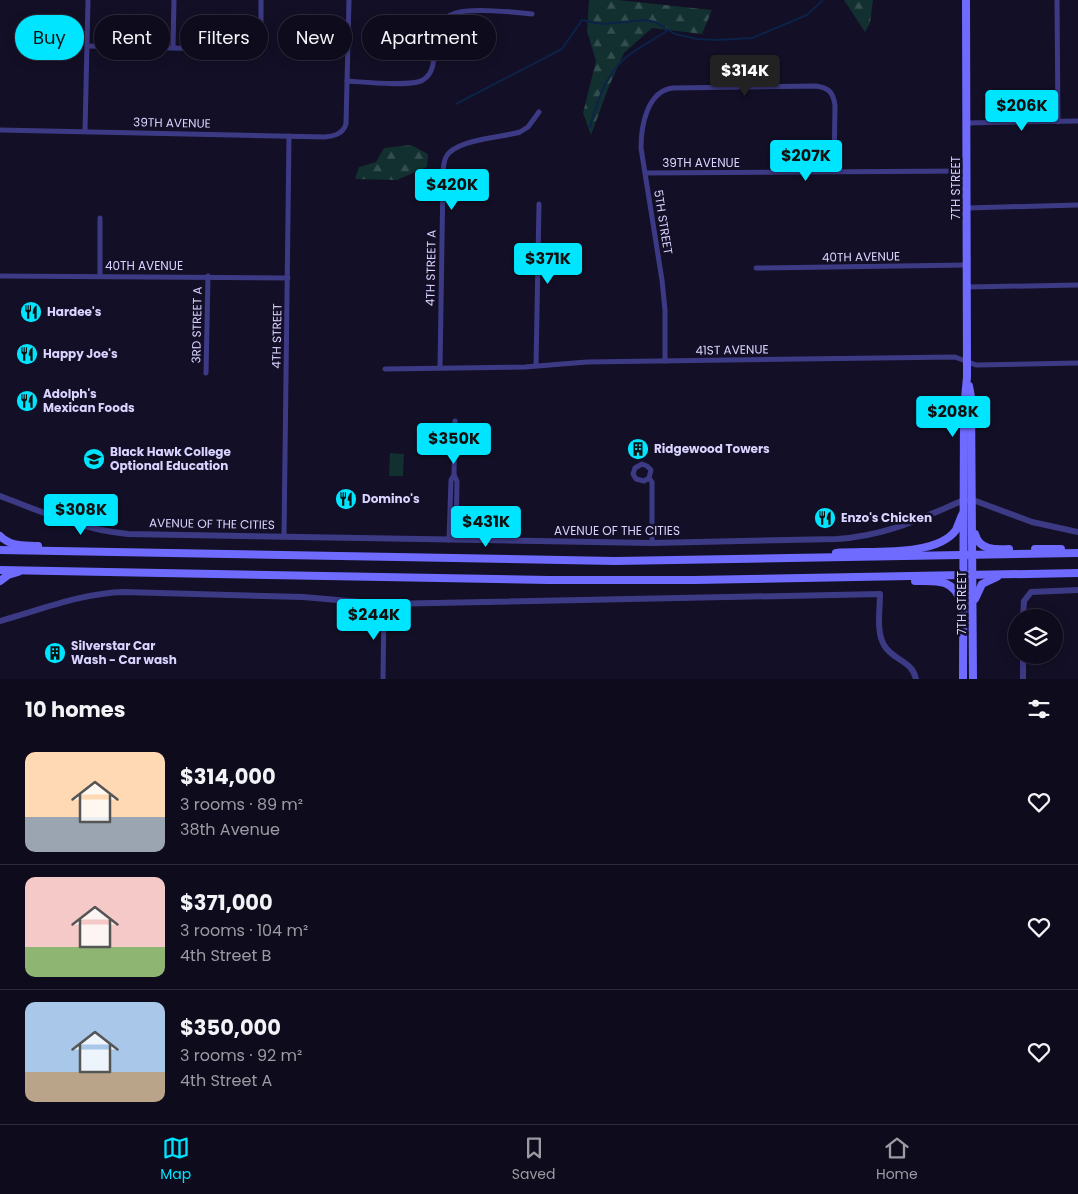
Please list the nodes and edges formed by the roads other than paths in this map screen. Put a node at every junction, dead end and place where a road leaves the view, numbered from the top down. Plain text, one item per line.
1 (88, 0) edge
2 (174, 0) edge
3 (261, 0) edge
4 (349, 0) edge
5 (966, 0) edge
6 (1057, 0) edge
7 (532, 14) dead end
8 (87, 46) junction
9 (173, 47) junction
10 (347, 81) junction
11 (539, 112) dead end
12 (1078, 121) edge
13 (1058, 122) junction
14 (966, 123) junction
15 (0, 130) edge
16 (86, 132) junction
17 (289, 136) junction
18 (967, 171) junction
19 (834, 172) junction
20 (645, 173) junction
21 (539, 204) dead end
22 (1078, 206) edge
23 (967, 208) junction
24 (100, 218) dead end
25 (967, 265) junction
26 (756, 268) dead end
27 (0, 276) edge
28 (100, 276) junction
29 (208, 276) junction
30 (288, 278) junction
31 (1078, 285) edge
32 (968, 287) junction
33 (666, 361) junction
34 (968, 362) junction
35 (1078, 363) edge
36 (536, 366) junction
37 (440, 368) junction
38 (385, 369) dead end
39 (206, 374) dead end
40 (968, 377) junction
41 (455, 421) dead end
42 (649, 478) dead end
43 (0, 496) edge
44 (964, 500) junction
45 (973, 500) junction
46 (964, 509) junction
47 (972, 525) junction
48 (1078, 532) edge
49 (0, 536) edge
50 (284, 537) junction
51 (452, 540) junction
52 (652, 543) junction
53 (0, 550) edge
54 (1078, 552) edge
55 (155, 553) junction
56 (973, 555) junction
57 (963, 556) junction
58 (786, 559) junction
59 (0, 570) edge
60 (24, 570) junction
61 (1078, 573) edge
62 (1012, 574) junction
63 (963, 575) junction
64 (972, 575) junction
65 (841, 578) junction
66 (0, 581) edge
67 (1078, 590) edge
68 (384, 604) junction
69 (963, 608) junction
70 (1024, 609) edge
71 (0, 621) edge
72 (973, 626) junction
73 (1023, 664) edge
74 (383, 679) edge
75 (916, 679) edge
76 (963, 679) edge
77 (973, 679) edge
78 (1023, 679) edge

1 - 8 street
2 - 9 street
3 - 9 street
4 - 10 street
5 - 14 main road, 7TH STREET
6 - 13 street
7 - 10 street
8 - 9 street
8 - 16 street
10 - 17 street, 39TH AVENUE
11 - 37 street, 4TH STREET A
12 - 13 street
13 - 14 street
14 - 18 main road, 7TH STREET
15 - 16 street, 39TH AVENUE
16 - 17 street, 39TH AVENUE
17 - 30 street, 4TH STREET
18 - 19 street, 39TH AVENUE
18 - 23 main road, 7TH STREET
19 - 20 street, 39TH AVENUE
19 - 20 street, 5TH STREET
20 - 33 street, 5TH STREET
21 - 36 street
22 - 23 street
23 - 25 main road, 7TH STREET
24 - 28 street
25 - 26 street, 40TH AVENUE
25 - 32 main road, 7TH STREET
27 - 28 street, 40TH AVENUE
28 - 29 street, 40TH AVENUE
29 - 30 street, 40TH AVENUE
29 - 39 street, 3RD STREET A
30 - 50 street, 4TH STREET
31 - 32 street
32 - 34 main road, 7TH STREET
33 - 34 street, 41ST AVENUE
33 - 36 street, 41ST AVENUE
34 - 35 street, 41ST AVENUE
34 - 40 main road, 7TH STREET
36 - 37 street, 41ST AVENUE
37 - 38 street, 41ST AVENUE
40 - 44 main road, 7TH STREET
40 - 45 main road, 7TH STREET
41 - 51 street
42 - 52 street
43 - 50 street, AVENUE OF THE CITIES
44 - 45 street, AVENUE OF THE CITIES
44 - 46 main road, 7TH STREET
44 - 52 street, AVENUE OF THE CITIES
45 - 47 main road, 7TH STREET
45 - 48 street, AVENUE OF THE CITIES
46 - 57 main road, 7TH STREET
46 - 58 main road
47 - 54 main road
47 - 56 main road, 7TH STREET
49 - 55 main road
50 - 51 street, AVENUE OF THE CITIES
51 - 52 street, AVENUE OF THE CITIES
53 - 55 main road
54 - 56 main road
55 - 58 main road
56 - 57 main road
56 - 64 main road, 7TH STREET
57 - 58 main road
57 - 63 main road, 7TH STREET
59 - 60 main road
60 - 65 main road
60 - 66 main road
61 - 62 main road
62 - 64 main road
62 - 72 main road
63 - 64 main road
63 - 65 main road
63 - 69 main road, 7TH STREET
64 - 72 main road, 7TH STREET
65 - 69 main road
67 - 70 street
68 - 71 street
68 - 74 street
68 - 75 street
69 - 76 main road, 7TH STREET
72 - 77 main road, 7TH STREET
73 - 78 street

